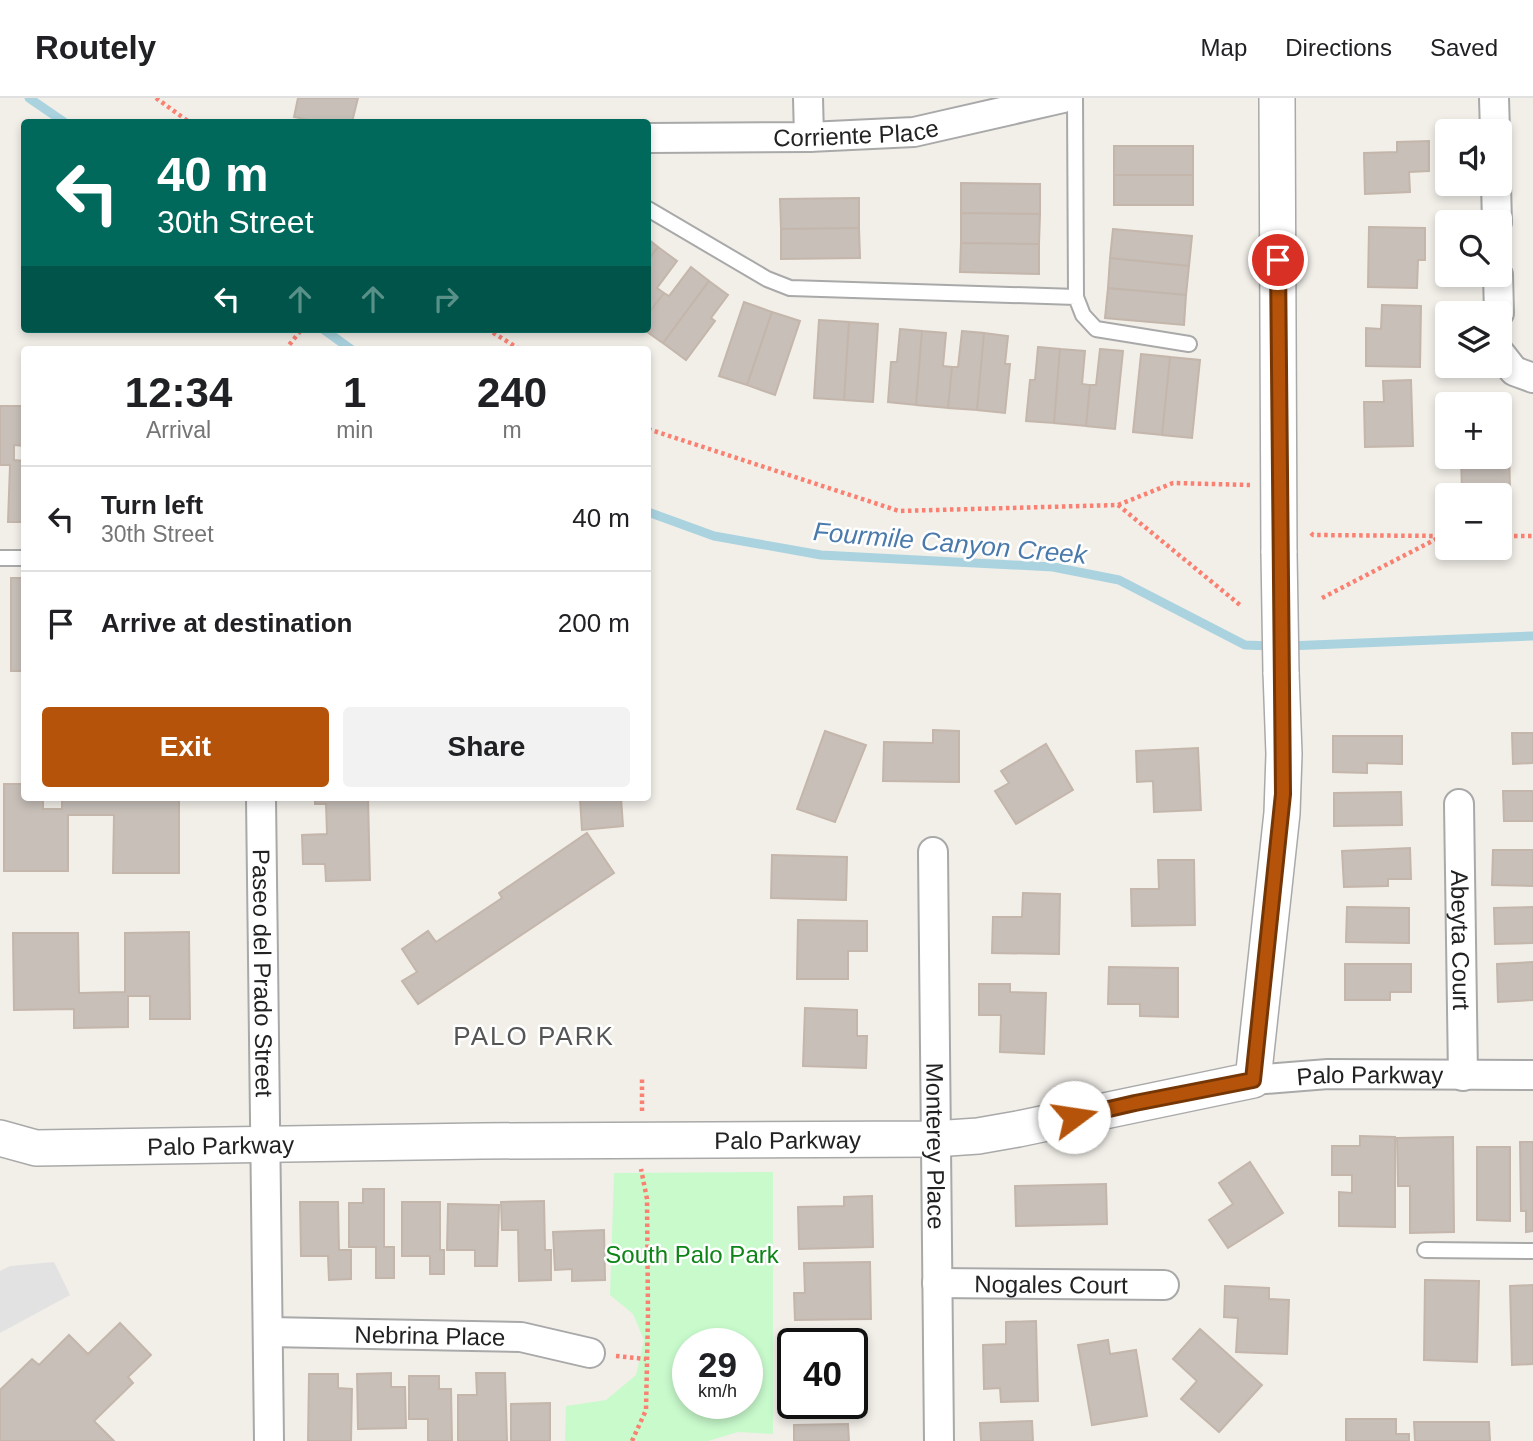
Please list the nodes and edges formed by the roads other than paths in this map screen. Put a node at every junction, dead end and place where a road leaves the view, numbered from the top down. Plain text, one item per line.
1 (808, 98) edge
2 (1063, 98) edge
3 (1075, 98) edge
4 (1277, 98) edge
5 (1494, 98) edge
6 (1495, 119) edge
7 (809, 137) junction
8 (651, 138) edge
9 (651, 211) edge
10 (1076, 297) junction
11 (1189, 344) dead end
12 (1512, 368) edge
13 (1533, 378) edge
14 (0, 558) edge
15 (21, 558) edge
16 (261, 801) edge
17 (1459, 804) dead end
18 (933, 852) dead end
19 (1533, 1075) edge
20 (1463, 1076) junction
21 (1253, 1080) junction
22 (0, 1138) edge
23 (934, 1139) junction
24 (266, 1143) junction
25 (36, 1148) junction
26 (0, 1162) edge
27 (1425, 1250) dead end
28 (1533, 1251) edge
29 (937, 1283) junction
30 (1164, 1285) dead end
31 (269, 1332) junction
32 (590, 1353) dead end
33 (269, 1441) edge
34 (939, 1441) edge

1 - 7 street
2 - 7 street, Corriente Place
3 - 10 lane
4 - 21 street, bridge
5 - 6 street
7 - 8 street, Corriente Place
9 - 10 lane
10 - 11 lane
12 - 13 street
14 - 15 lane
16 - 24 street, Paseo del Prado Street
17 - 20 street, Abeyta Court
18 - 23 street, Monterey Place
19 - 20 street, Palo Parkway
20 - 21 street, Palo Parkway
21 - 23 street, Palo Parkway
22 - 25 street, Palo Parkway
23 - 24 street, Palo Parkway
23 - 29 street, Monterey Place
24 - 25 street, Palo Parkway
24 - 31 street, Paseo del Prado Street
25 - 26 street, Palo Parkway
27 - 28 lane
29 - 30 street, Nogales Court
29 - 34 street, Monterey Place
31 - 32 street, Nebrina Place
31 - 33 street, Paseo del Prado Street

